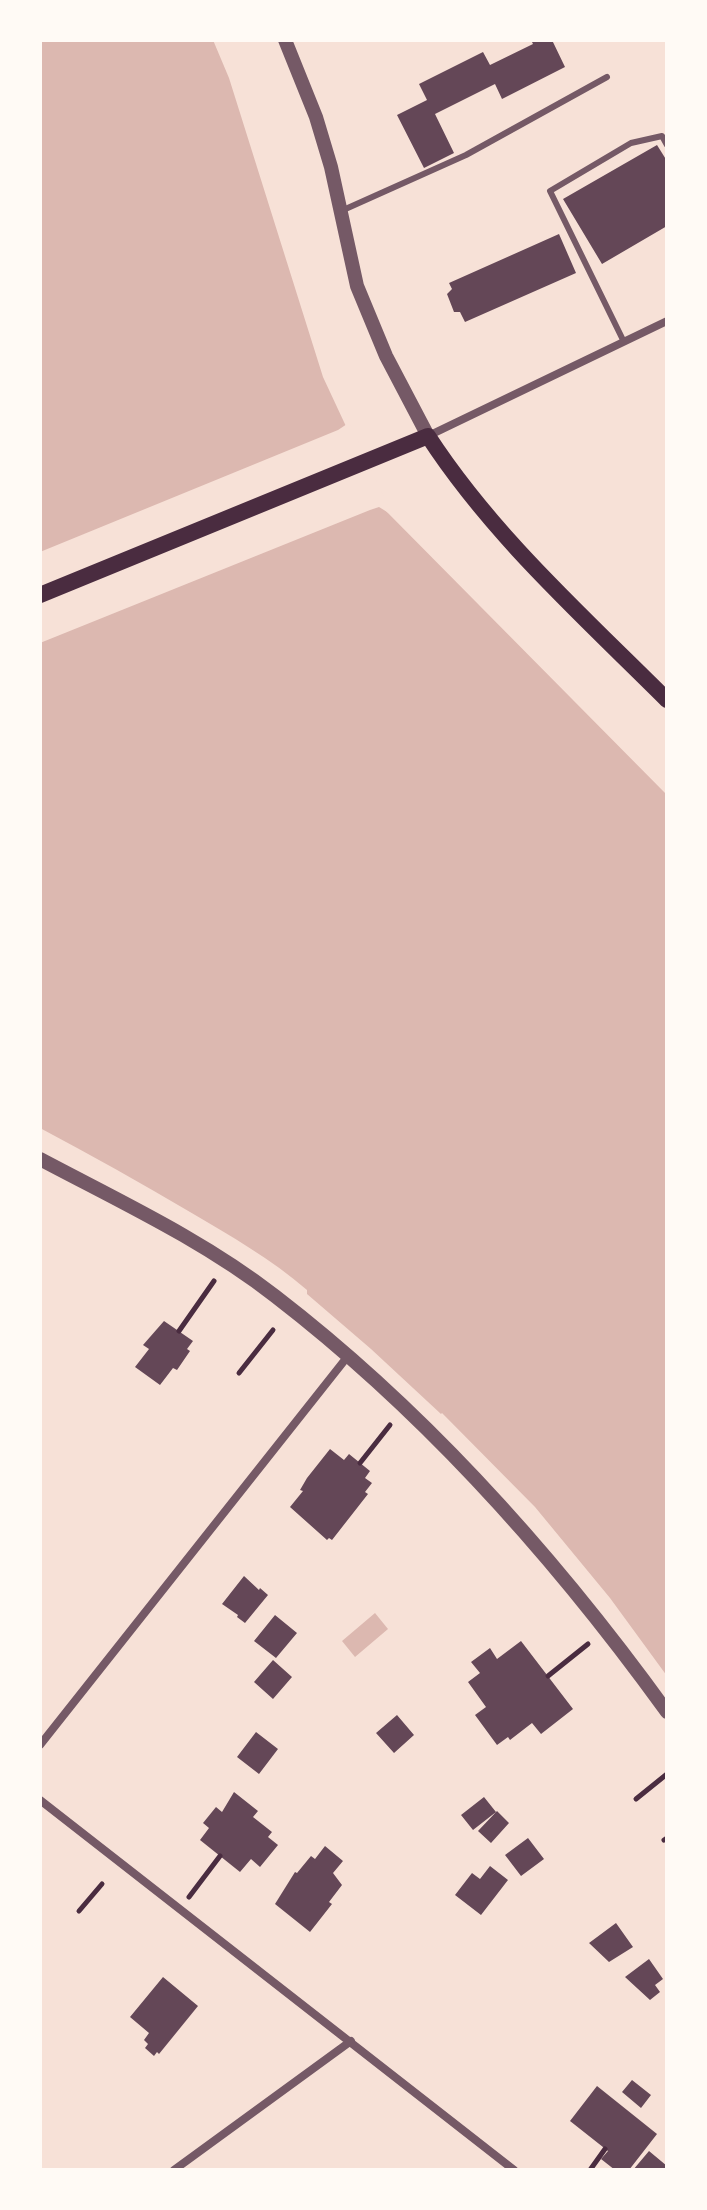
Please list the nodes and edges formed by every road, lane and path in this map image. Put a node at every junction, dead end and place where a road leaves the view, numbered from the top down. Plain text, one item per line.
1 (285, 40) edge
2 (607, 77) dead end
3 (667, 145) edge
4 (341, 211) junction
5 (667, 321) edge
6 (624, 342) junction
7 (428, 436) junction
8 (40, 595) edge
9 (667, 700) edge
10 (40, 1159) edge
11 (214, 1281) dead end
12 (273, 1330) dead end
13 (179, 1331) dead end
14 (348, 1356) junction
15 (239, 1373) dead end
16 (390, 1425) dead end
17 (360, 1463) dead end
18 (588, 1644) dead end
19 (548, 1676) dead end
20 (667, 1712) edge
21 (40, 1745) edge
22 (667, 1774) edge
23 (636, 1799) dead end
24 (40, 1800) edge
25 (220, 1856) dead end
26 (102, 1884) dead end
27 (180, 1909) junction
28 (79, 1911) dead end
29 (351, 2041) junction
30 (605, 2149) dead end
31 (174, 2170) edge
32 (514, 2170) edge
33 (590, 2170) edge

1 - 4 street
2 - 4 lane
3 - 6 lane
4 - 7 street
5 - 6 street
6 - 7 street
7 - 8 main road
7 - 9 main road
10 - 14 street
11 - 13 path
12 - 15 path
14 - 20 street
14 - 21 street
16 - 17 path
18 - 19 path
22 - 23 path
24 - 27 street
25 - 27 path
26 - 28 path
27 - 29 street
29 - 31 street
29 - 32 street
30 - 33 path

